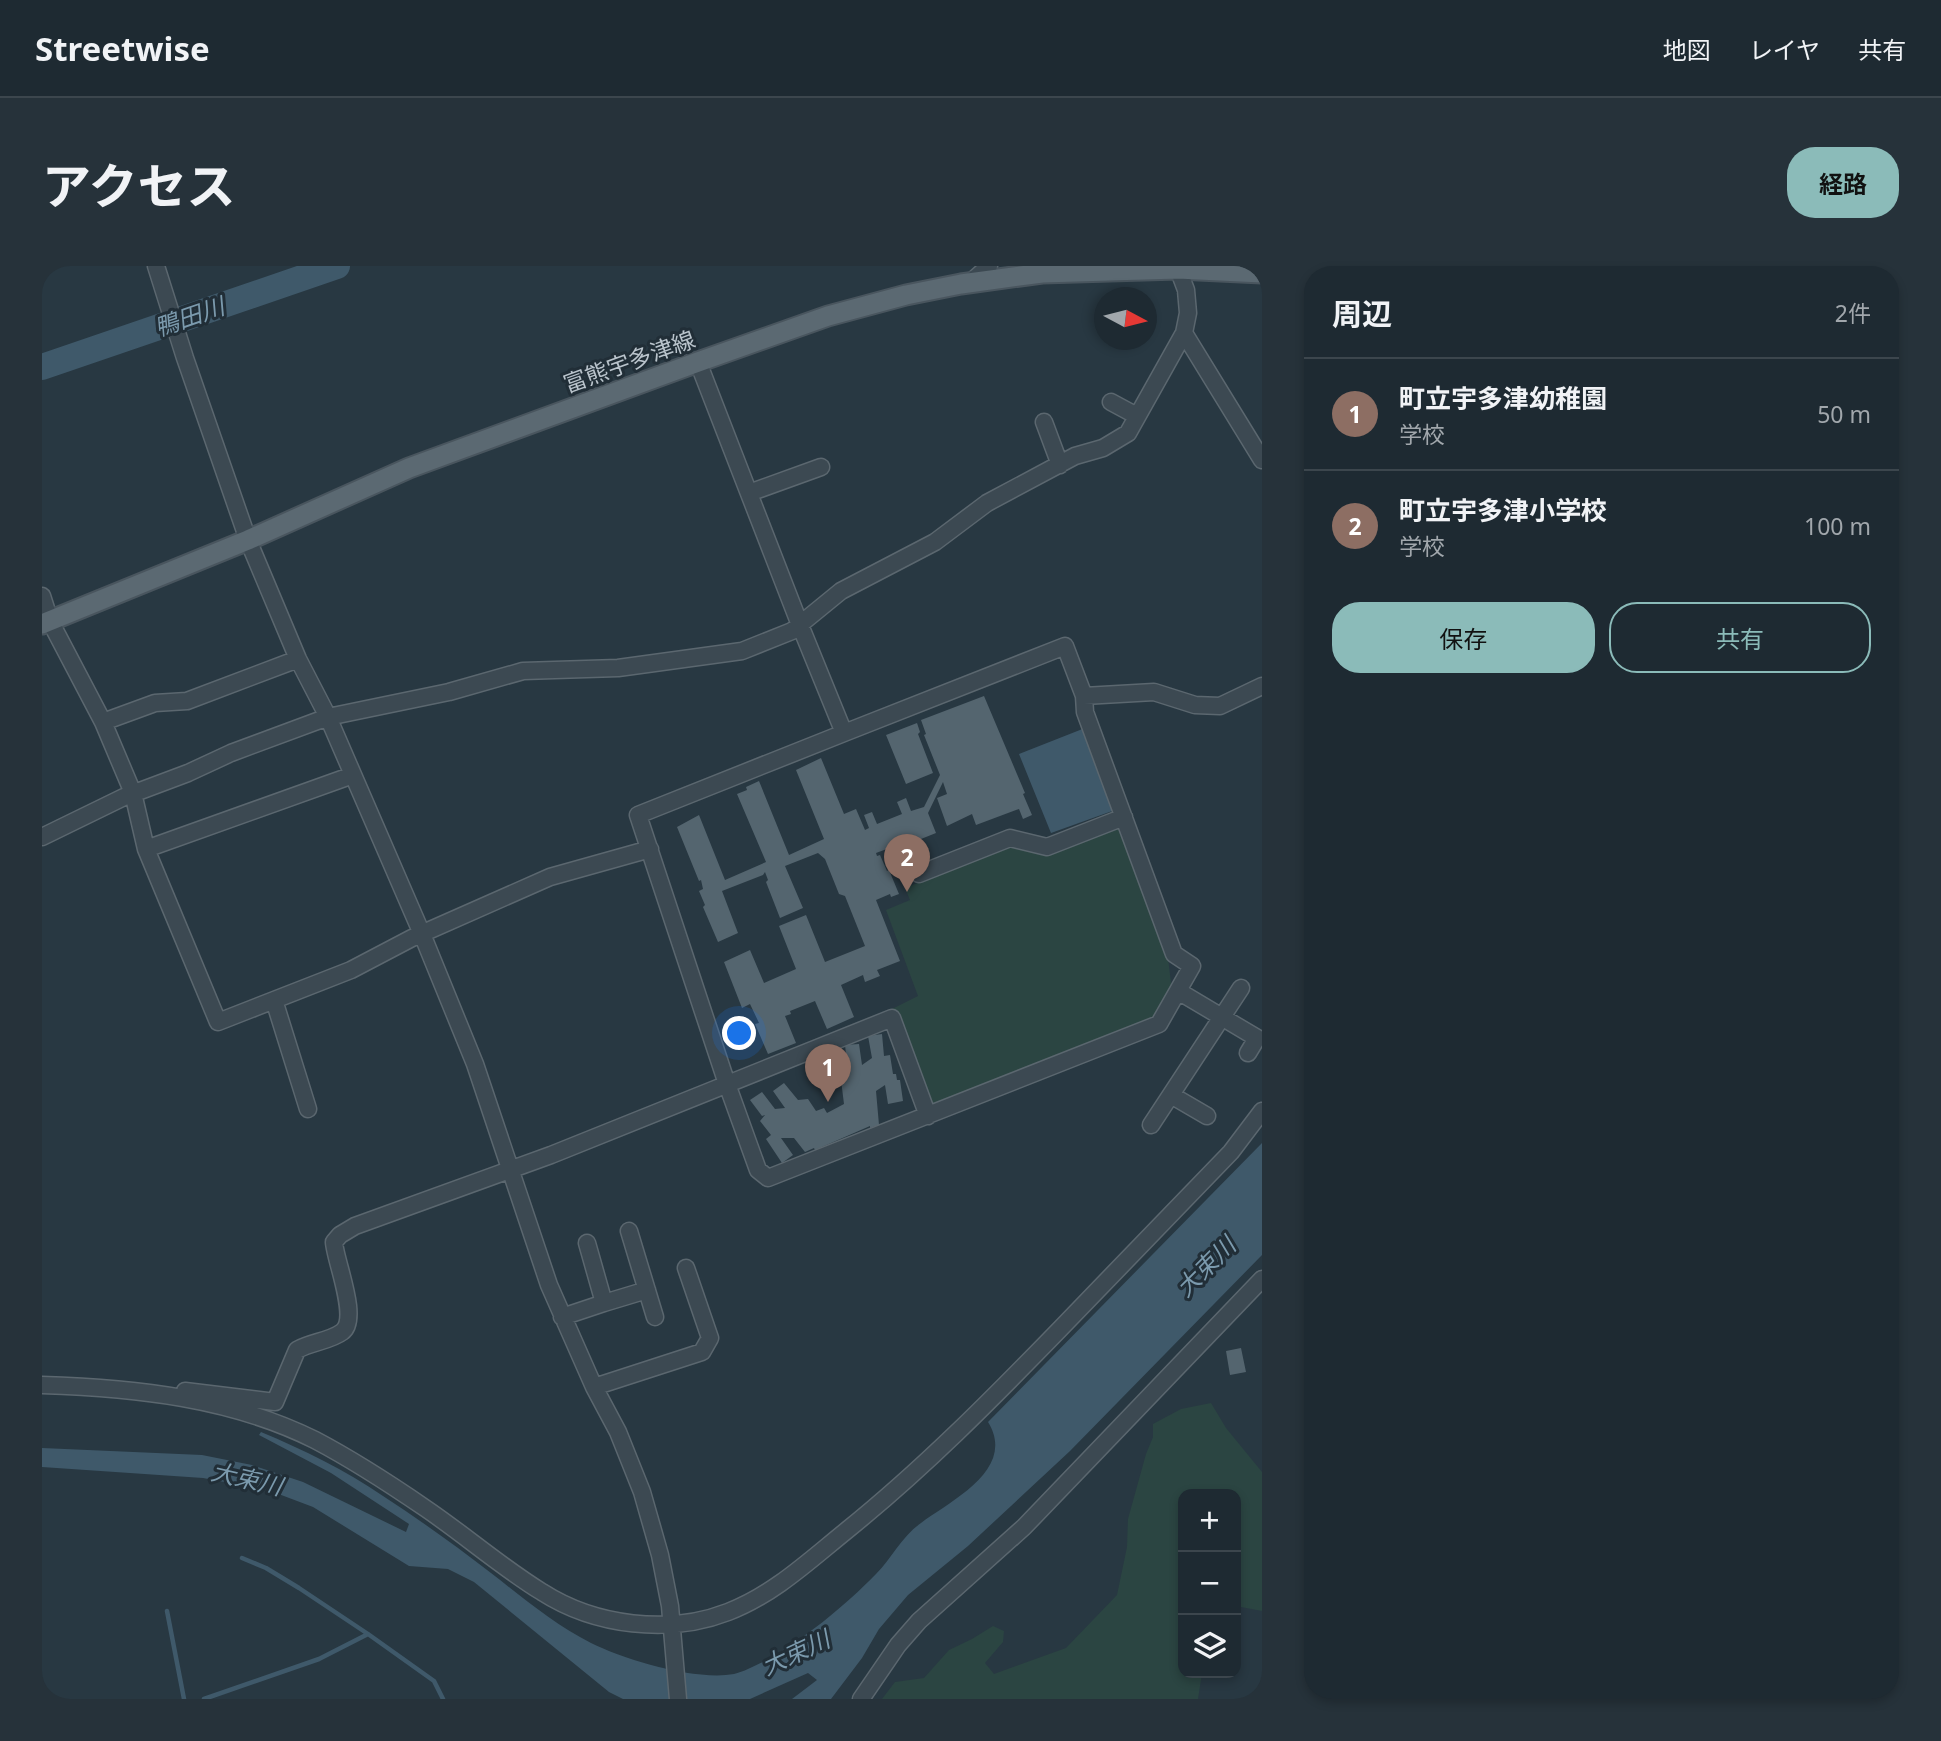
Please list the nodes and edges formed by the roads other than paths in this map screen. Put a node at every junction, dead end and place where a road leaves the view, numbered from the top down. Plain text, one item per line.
1 (156, 266) edge
2 (989, 266) edge
3 (1177, 267) edge
4 (1262, 274) edge
5 (970, 283) junction
6 (1184, 332) junction
7 (698, 362) junction
8 (1111, 402) dead end
9 (1138, 416) junction
10 (1044, 422) dead end
11 (1262, 460) edge
12 (1060, 465) junction
13 (821, 467) dead end
14 (749, 493) junction
15 (248, 540) junction
16 (42, 596) edge
17 (46, 622) edge
18 (800, 625) junction
19 (298, 659) junction
20 (1262, 686) edge
21 (1084, 696) junction
22 (328, 717) junction
23 (103, 722) junction
24 (844, 733) junction
25 (353, 775) junction
26 (133, 793) junction
27 (1124, 817) junction
28 (42, 837) edge
29 (146, 849) junction
30 (650, 849) junction
31 (919, 874) dead end
32 (422, 934) junction
33 (1241, 988) dead end
34 (1178, 991) junction
35 (274, 1000) junction
36 (1222, 1017) junction
37 (1248, 1053) dead end
38 (727, 1084) junction
39 (1171, 1095) junction
40 (308, 1110) dead end
41 (1262, 1111) edge
42 (928, 1116) junction
43 (1207, 1116) dead end
44 (1152, 1125) dead end
45 (510, 1170) junction
46 (629, 1231) dead end
47 (587, 1243) dead end
48 (686, 1268) dead end
49 (1262, 1279) edge
50 (647, 1290) junction
51 (604, 1303) junction
52 (562, 1317) junction
53 (655, 1317) dead end
54 (42, 1385) edge
55 (594, 1387) junction
56 (179, 1397) junction
57 (672, 1627) junction
58 (678, 1699) edge
59 (861, 1699) edge

1 - 15 street
2 - 5 street
3 - 4 main road, 富熊宇多津線
3 - 5 main road, 富熊宇多津線
3 - 6 street
5 - 7 main road, 富熊宇多津線
6 - 9 street
6 - 11 street
7 - 14 street
7 - 15 main road, 富熊宇多津線
8 - 9 street
9 - 12 street
10 - 12 street
12 - 18 street
13 - 14 street
14 - 18 street
15 - 17 main road, 富熊宇多津線
15 - 19 street
16 - 17 street
17 - 23 street
18 - 22 street
18 - 24 street
19 - 22 street
19 - 23 street
20 - 21 street
21 - 24 street
21 - 27 street
22 - 25 street
22 - 26 street
23 - 26 street
24 - 30 street
25 - 29 street
25 - 32 street
26 - 28 street
26 - 29 street
27 - 31 street
27 - 34 street
29 - 35 street
30 - 32 street
30 - 38 street
32 - 35 street
32 - 45 street
33 - 36 street
34 - 36 street
34 - 42 street
35 - 40 street
36 - 37 street
36 - 39 street
38 - 42 street
38 - 42 street
38 - 45 street
39 - 43 street
39 - 44 street
41 - 57 street
45 - 52 street
45 - 56 street
46 - 50 street
47 - 51 street
48 - 55 street
49 - 59 street
50 - 51 street
50 - 53 street
51 - 52 street
52 - 55 street
54 - 56 street
55 - 57 street
56 - 57 street
57 - 58 street

